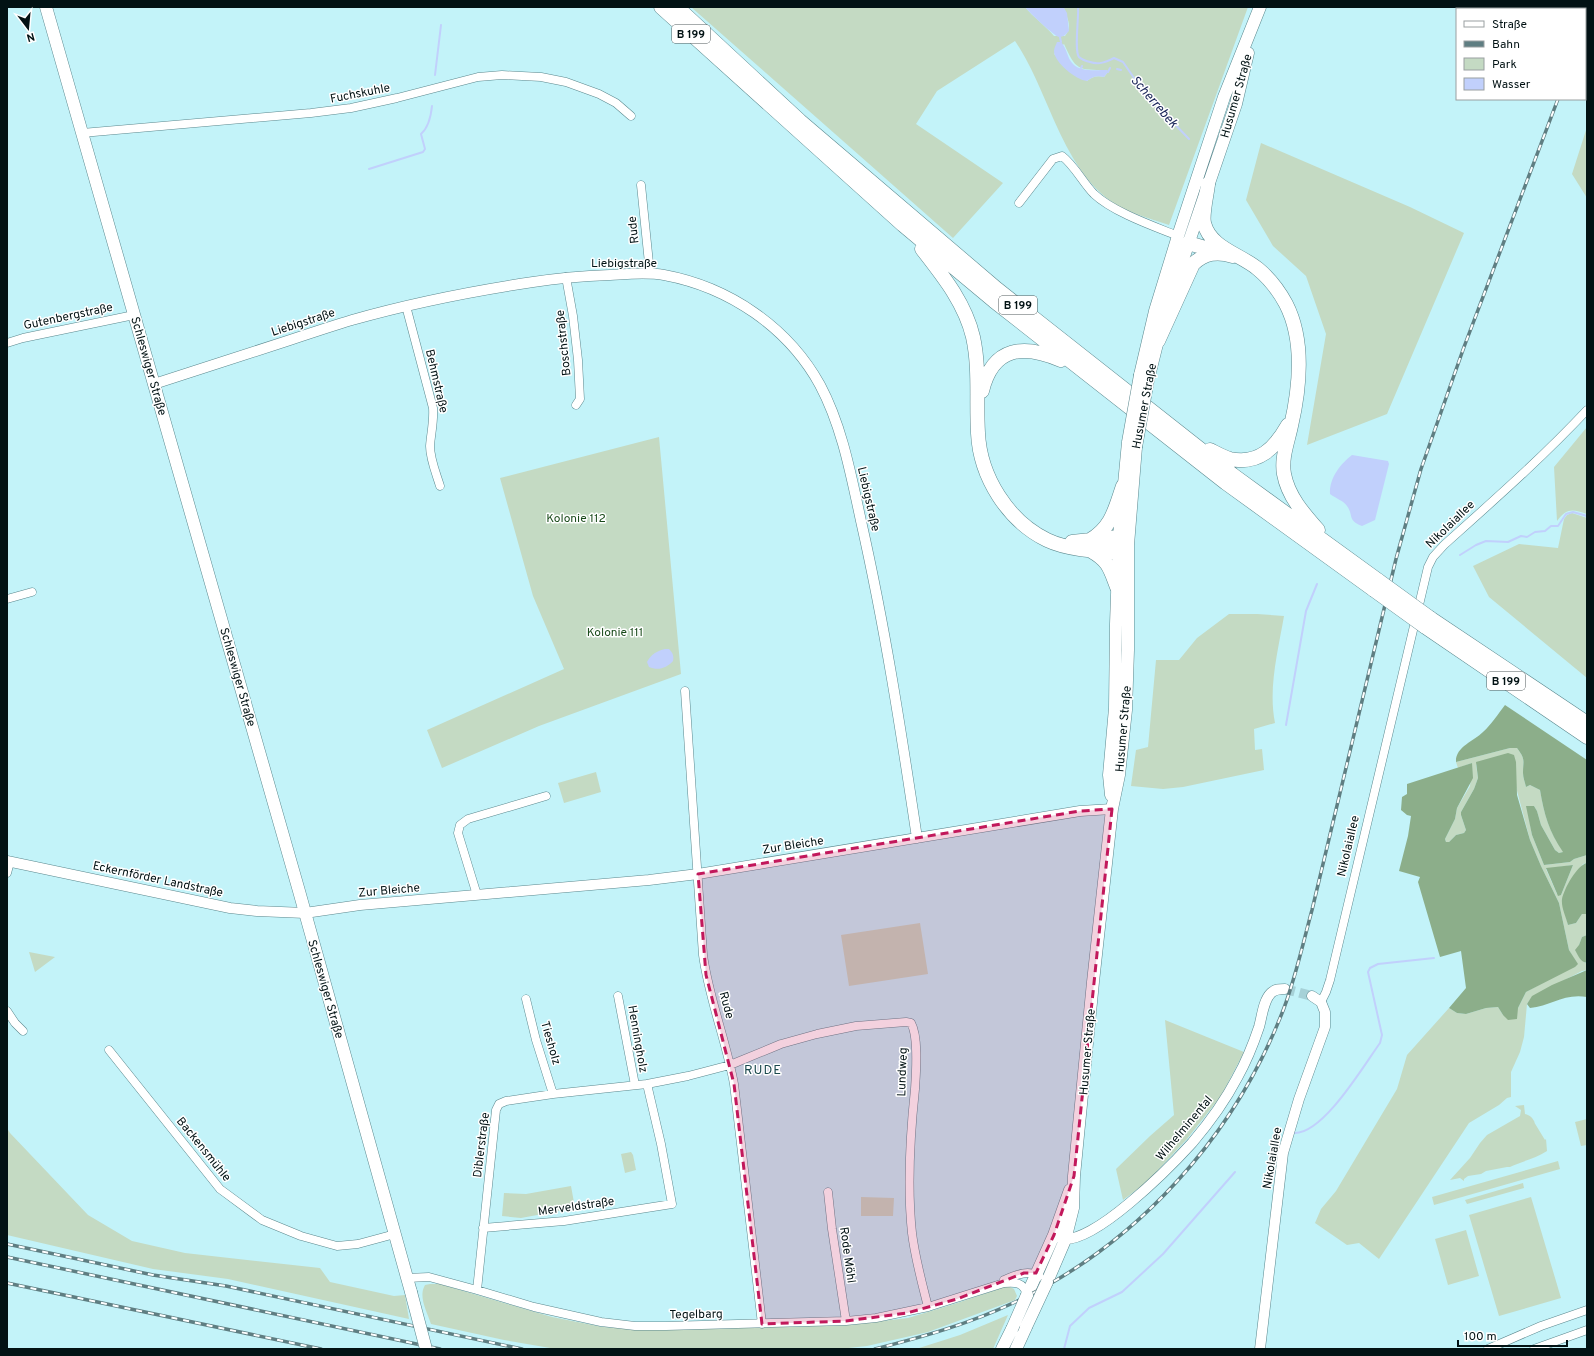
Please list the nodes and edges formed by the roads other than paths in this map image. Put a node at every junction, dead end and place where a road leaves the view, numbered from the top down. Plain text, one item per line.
1 (46, 7) edge
2 (661, 7) edge
3 (677, 7) edge
4 (1258, 12) edge
5 (631, 116) dead end
6 (82, 133) junction
7 (1208, 184) junction
8 (641, 185) dead end
9 (1019, 203) dead end
10 (903, 225) junction
11 (1186, 238) junction
12 (1220, 249) junction
13 (650, 273) junction
14 (566, 277) junction
15 (406, 306) junction
16 (134, 315) junction
17 (1158, 341) junction
18 (7, 343) edge
19 (1076, 367) junction
20 (1144, 378) junction
21 (154, 384) junction
22 (576, 405) dead end
23 (1294, 410) junction
24 (1587, 410) edge
25 (978, 415) junction
26 (1189, 441) junction
27 (1132, 444) junction
28 (440, 486) dead end
29 (1123, 486) junction
30 (1089, 545) junction
31 (1122, 546) junction
32 (1343, 556) junction
33 (1376, 585) junction
34 (1117, 587) junction
35 (32, 592) dead end
36 (7, 598) edge
37 (1427, 622) junction
38 (685, 690) dead end
39 (1587, 723) edge
40 (1587, 736) edge
41 (546, 796) dead end
42 (1112, 810) junction
43 (917, 838) junction
44 (9, 861) edge
45 (7, 874) edge
46 (698, 874) junction
47 (477, 895) junction
48 (305, 913) junction
49 (1285, 989) tunnel mouth
50 (618, 996) dead end
51 (1312, 996) tunnel mouth
52 (526, 999) dead end
53 (1321, 1002) junction
54 (7, 1011) edge
55 (22, 1031) dead end
56 (109, 1050) dead end
57 (730, 1065) junction
58 (647, 1084) junction
59 (635, 1085) junction
60 (553, 1094) junction
61 (828, 1192) dead end
62 (483, 1228) junction
63 (395, 1234) junction
64 (1059, 1238) junction
65 (1036, 1273) junction
66 (407, 1278) junction
67 (1046, 1282) junction
68 (987, 1288) junction
69 (477, 1290) junction
70 (1027, 1295) junction
71 (928, 1307) junction
72 (1587, 1310) edge
73 (846, 1321) junction
74 (762, 1324) junction
75 (1587, 1330) edge
76 (426, 1349) edge
77 (1002, 1349) edge
78 (1016, 1349) edge
79 (1260, 1349) edge
80 (1488, 1349) edge
81 (1534, 1349) edge

1 - 6 main road, Schleswiger Straße
2 - 10 highway, B 199
3 - 26 highway, B 199
4 - 7 main road, Husumer Straße
4 - 11 main road, Husumer Straße
5 - 6 street, Fuchskuhle
6 - 16 main road, Schleswiger Straße
7 - 11 main road, Husumer Straße
7 - 12 highway
8 - 13 street, Rude
9 - 11 street
10 - 19 highway, B 199
10 - 25 highway
11 - 12 highway
11 - 17 main road, Husumer Straße
11 - 20 main road, Husumer Straße
12 - 17 highway
12 - 23 highway
13 - 14 street, Liebigstraße
13 - 43 street, Liebigstraße
14 - 15 street, Liebigstraße
14 - 22 street, Boschstraße
15 - 21 street, Liebigstraße
15 - 28 street, Behmstraße
16 - 18 street, Gutenbergstraße
16 - 21 main road, Schleswiger Straße
17 - 20 main road, Husumer Straße
19 - 25 highway
19 - 33 highway, B 199
20 - 27 main road, Husumer Straße, bridge
21 - 48 main road, Schleswiger Straße
23 - 26 highway
23 - 32 highway
24 - 53 street, Nikolaiallee
25 - 30 highway
26 - 32 highway, B 199
27 - 29 main road, Husumer Straße
27 - 31 main road, Husumer Straße
29 - 30 highway
29 - 31 main road, Husumer Straße
30 - 31 highway
30 - 34 highway
31 - 34 main road, Husumer Straße
31 - 42 main road, Husumer Straße
32 - 33 highway, B 199
33 - 37 highway, B 199, bridge
34 - 42 main road, Husumer Straße
35 - 36 street
37 - 39 highway, B 199
37 - 40 highway, B 199
38 - 46 street, Rude
41 - 47 street
42 - 43 street, Zur Bleiche
42 - 64 main road, Husumer Straße
43 - 46 street, Zur Bleiche
44 - 45 street
44 - 48 street, Eckernförder Landstraße
46 - 47 street, Zur Bleiche
46 - 57 street, Rude
47 - 48 street, Zur Bleiche
48 - 63 main road, Schleswiger Straße
49 - 64 street, Wilhelminental
50 - 59 street, Henningholz
51 - 53 street
52 - 60 street, Tiesholz
53 - 79 street, Nikolaiallee
54 - 55 street
56 - 63 street, Backensmühle
57 - 58 street, Diblerstraße
57 - 71 street, Lundweg
57 - 74 street, Rude
58 - 59 street, Diblerstraße
58 - 62 street, Merveldstraße
59 - 60 street, Diblerstraße
60 - 62 street, Diblerstraße
61 - 73 street, Rode Möhl
62 - 69 street, Diblerstraße
63 - 66 main road, Schleswiger Straße
64 - 65 main road, Husumer Straße
64 - 67 main road, Husumer Straße
65 - 67 street
65 - 68 street, Tegelbarg
65 - 70 main road, Husumer Straße
66 - 69 street, Tegelbarg
66 - 76 main road, Schleswiger Straße, bridge
67 - 78 main road, Husumer Straße, bridge
68 - 70 street, Tegelbarg
68 - 71 street, Tegelbarg
69 - 74 street, Tegelbarg
70 - 77 main road, Husumer Straße, bridge
71 - 73 street, Tegelbarg
72 - 80 street
73 - 74 street, Tegelbarg
75 - 81 street

